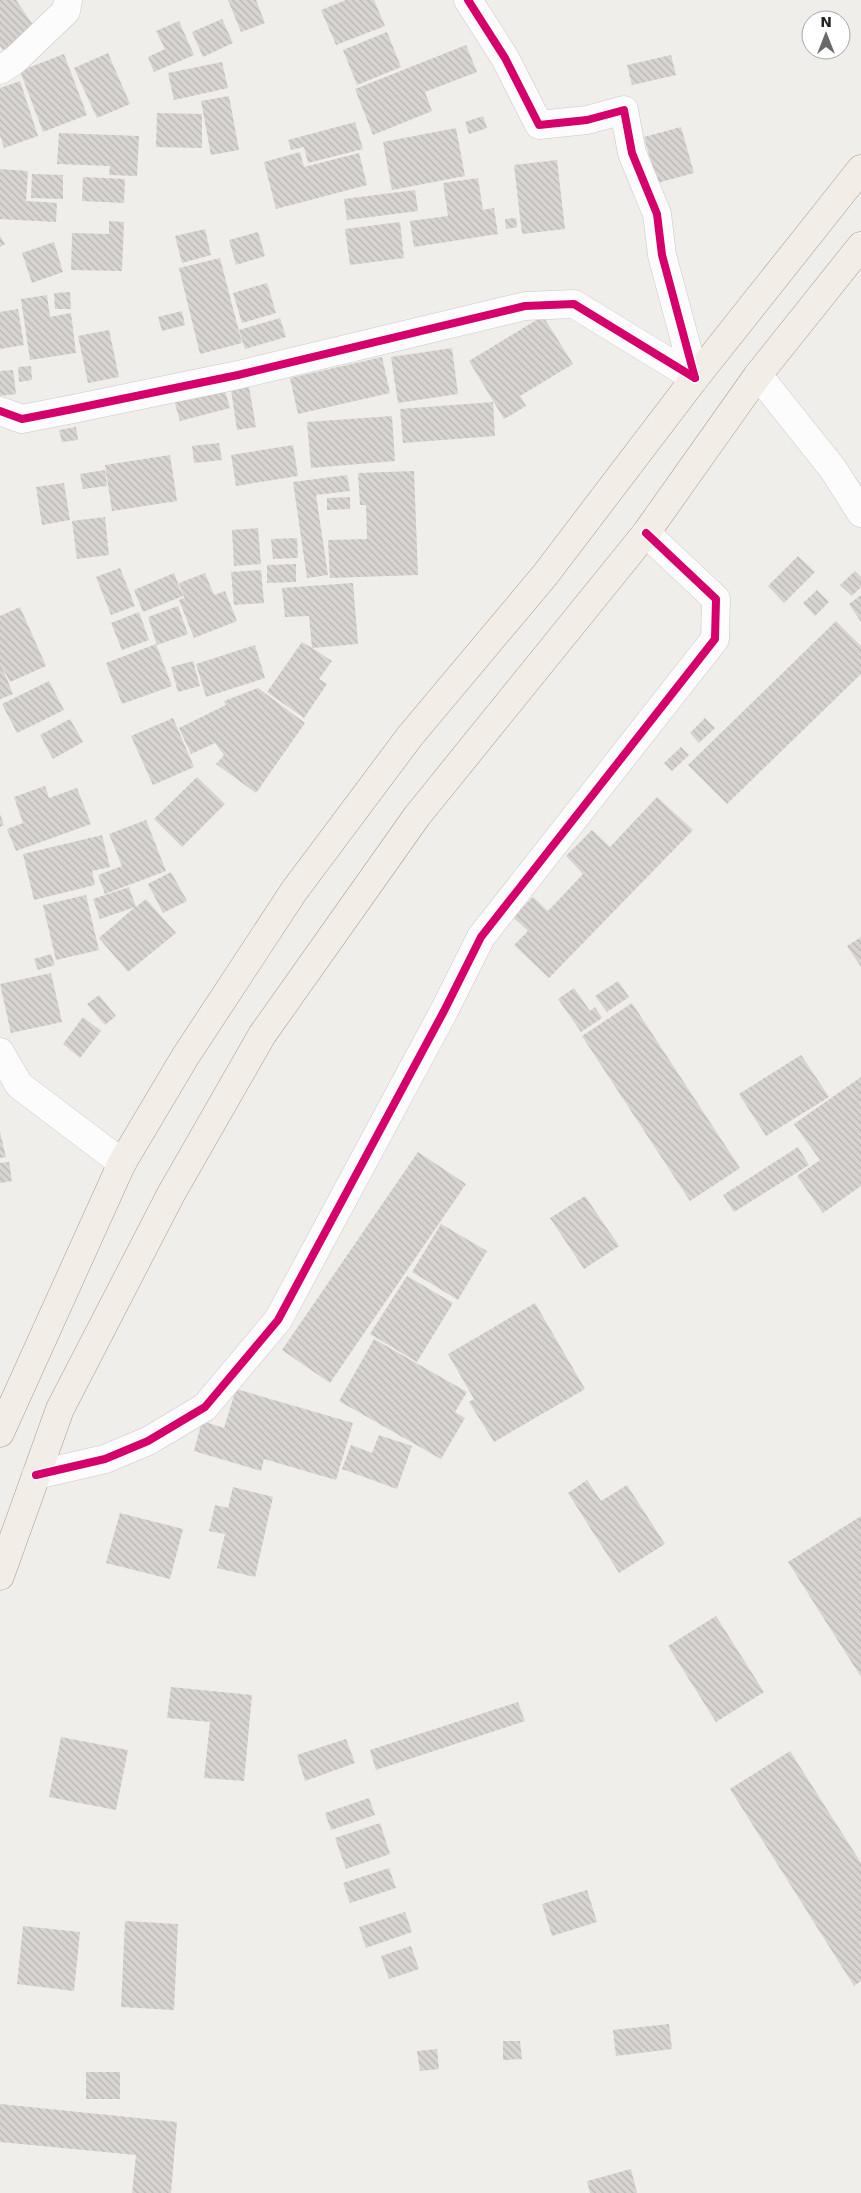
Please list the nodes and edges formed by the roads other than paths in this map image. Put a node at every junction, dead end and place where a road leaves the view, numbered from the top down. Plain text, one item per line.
1 (68, 0) edge
2 (468, 0) edge
3 (0, 70) edge
4 (861, 169) edge
5 (861, 246) edge
6 (758, 375) junction
7 (694, 378) junction
8 (0, 411) edge
9 (861, 513) edge
10 (646, 533) junction
11 (0, 1052) edge
12 (122, 1164) junction
13 (0, 1430) edge
14 (36, 1476) junction
15 (0, 1576) edge

1 - 3 street
2 - 7 street
4 - 7 main road
5 - 6 main road
6 - 9 street
6 - 10 main road
7 - 8 street
7 - 12 main road
10 - 14 main road
10 - 14 street
11 - 12 street
12 - 13 main road
14 - 15 main road

